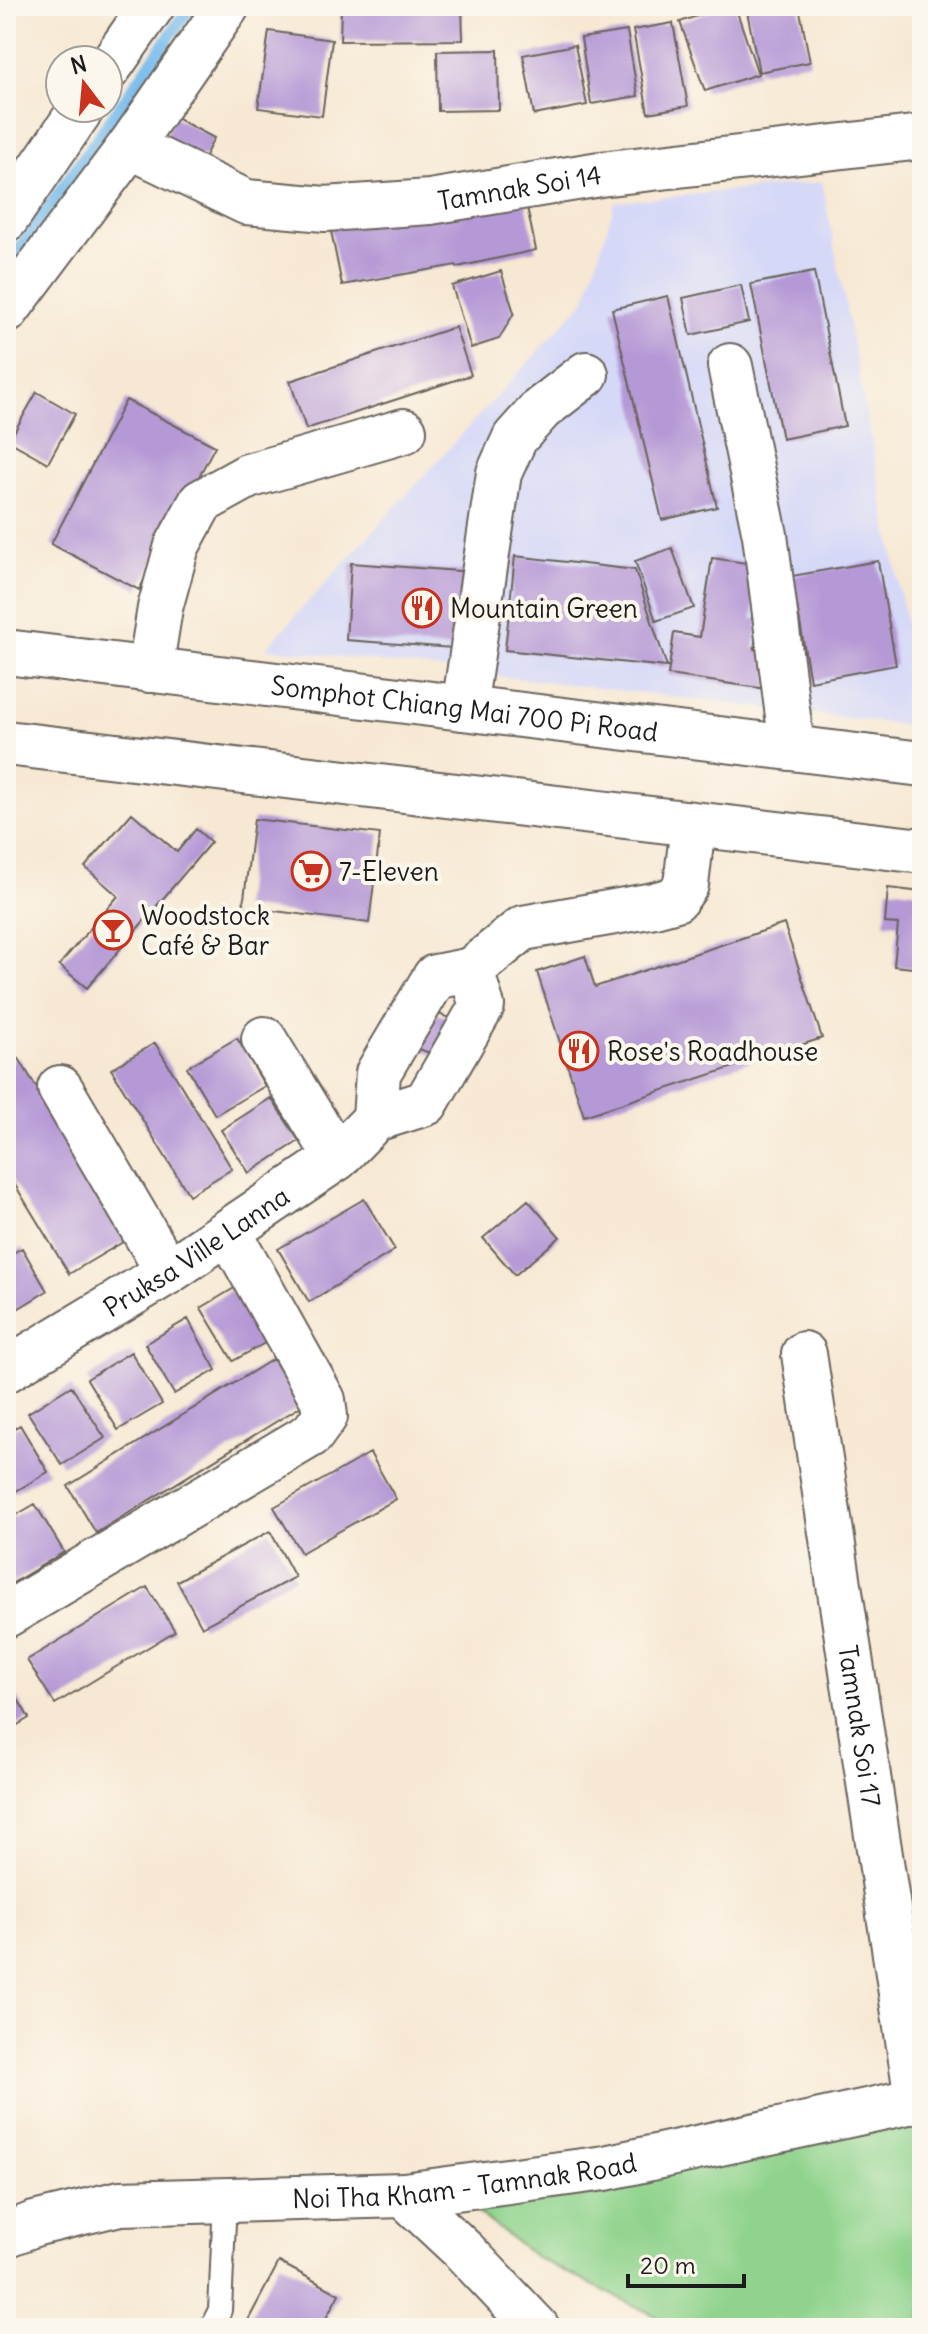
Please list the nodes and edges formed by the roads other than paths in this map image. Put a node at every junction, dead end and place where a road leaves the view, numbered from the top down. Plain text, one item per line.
1 (152, 6) edge
2 (227, 6) edge
3 (124, 46) edge
4 (71, 124) edge
5 (922, 137) edge
6 (130, 146) junction
7 (6, 219) edge
8 (6, 311) edge
9 (730, 366) dead end
10 (586, 374) dead end
11 (404, 431) dead end
12 (6, 652) edge
13 (150, 670) junction
14 (464, 708) junction
15 (6, 743) edge
16 (792, 748) junction
17 (922, 764) edge
18 (693, 825) junction
19 (922, 851) edge
20 (471, 970) junction
21 (264, 1039) dead end
22 (60, 1088) dead end
23 (375, 1119) junction
24 (337, 1158) junction
25 (229, 1232) junction
26 (168, 1272) junction
27 (804, 1354) dead end
28 (6, 1370) edge
29 (6, 1615) edge
30 (920, 2099) edge
31 (404, 2195) junction
32 (225, 2200) junction
33 (6, 2235) edge
34 (211, 2328) edge
35 (537, 2328) edge

1 - 3 street
2 - 6 street
4 - 7 street
5 - 6 street, Tamnak Soi 14
6 - 8 street
9 - 16 street
10 - 14 street
11 - 13 street
12 - 13 street, Somphot Chiang Mai 700 Pi Road
13 - 14 street, Somphot Chiang Mai 700 Pi Road
14 - 16 street, Somphot Chiang Mai 700 Pi Road
15 - 18 street
16 - 17 street, Somphot Chiang Mai 700 Pi Road
18 - 19 street
18 - 20 street
20 - 23 street
20 - 23 street, Pruksa Ville Lanna
21 - 24 street
22 - 26 street
23 - 24 street, Pruksa Ville Lanna
24 - 25 street, Pruksa Ville Lanna
25 - 26 street, Pruksa Ville Lanna
25 - 29 street
26 - 28 street, Pruksa Ville Lanna
27 - 30 street, Tamnak Soi 17
30 - 31 street, Noi Tha Kham - Tamnak Road
31 - 32 street, Noi Tha Kham - Tamnak Road
31 - 35 street
32 - 33 street, Noi Tha Kham - Tamnak Road
32 - 34 lane

